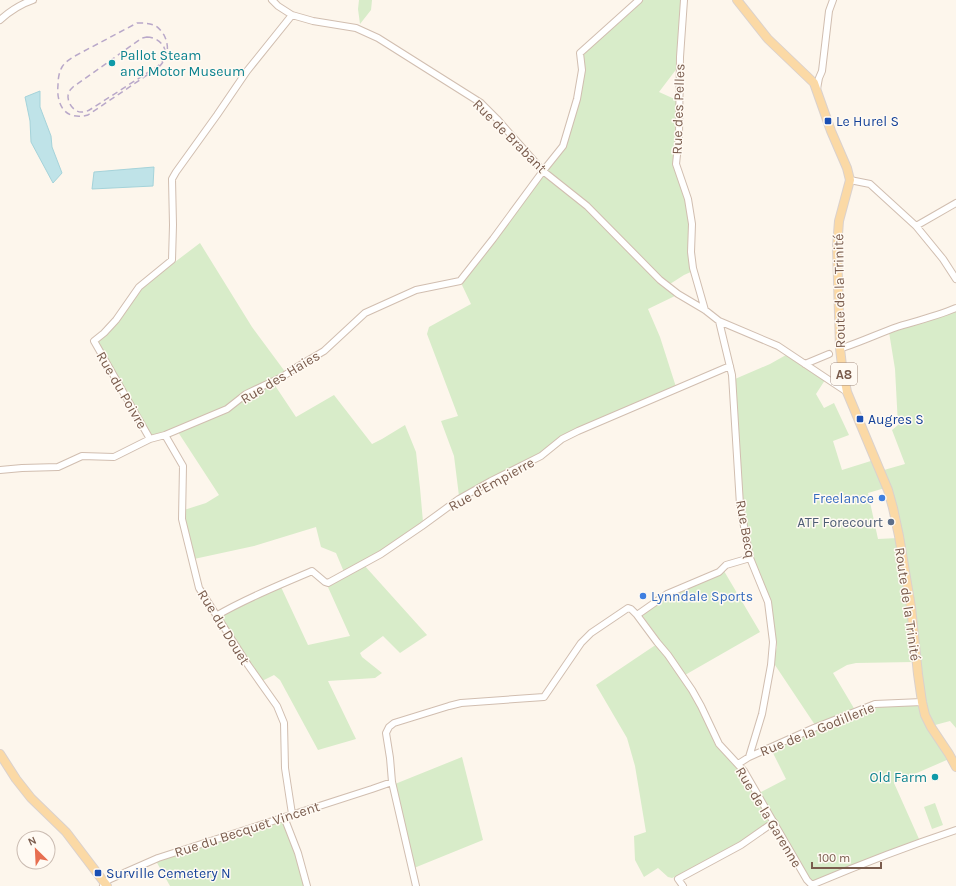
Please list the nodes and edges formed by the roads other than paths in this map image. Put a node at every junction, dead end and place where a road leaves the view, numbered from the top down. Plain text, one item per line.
1 (33, 0) edge
2 (272, 0) edge
3 (639, 0) edge
4 (684, 0) edge
5 (737, 0) edge
6 (833, 0) edge
7 (24, 1) edge
8 (292, 15) junction
9 (0, 20) edge
10 (816, 88) junction
11 (543, 171) junction
12 (850, 180) junction
13 (956, 202) edge
14 (916, 226) junction
15 (956, 279) edge
16 (956, 308) edge
17 (705, 310) junction
18 (719, 321) junction
19 (840, 348) junction
20 (829, 354) dead end
21 (806, 364) junction
22 (730, 366) junction
23 (847, 392) junction
24 (165, 435) junction
25 (150, 440) junction
26 (0, 470) edge
27 (750, 558) junction
28 (637, 615) junction
29 (216, 616) junction
30 (922, 702) junction
31 (0, 754) edge
32 (749, 757) junction
33 (738, 764) junction
34 (956, 767) edge
35 (392, 782) junction
36 (292, 814) junction
37 (284, 817) junction
38 (774, 822) junction
39 (956, 830) edge
40 (105, 885) edge
41 (307, 886) edge
42 (416, 886) edge
43 (683, 886) edge

1 - 7 street
2 - 8 street, Rue de Brabant
3 - 11 street, Rue des Haies
4 - 17 street, Rue des Pelles
5 - 10 main road
6 - 10 street
7 - 9 street
8 - 11 street, Rue de Brabant
8 - 25 street, Rue du Poivre
10 - 12 main road
11 - 17 street, Rue de Brabant
11 - 24 street, Rue des Haies
12 - 14 street
12 - 19 main road, Route de la Trinité / A8
13 - 14 street
14 - 15 street
16 - 19 street
17 - 18 street, Rue de Brabant
18 - 21 street, Rue de Brabant
18 - 22 street, Rue Becq
19 - 23 main road, Route de la Trinité / A8
20 - 21 street
21 - 23 street, Rue de Brabant
22 - 27 street, Rue Becq
22 - 29 street, Rue d'Empierre
23 - 30 main road, Route de la Trinité / A8
24 - 25 street, Rue des Haies
24 - 29 street, Rue du Douet
25 - 26 street, Rue des Haies
27 - 28 street
27 - 32 street, Rue Becq
28 - 33 street, Rue de la Garenne
28 - 35 street
29 - 36 street, Rue du Douet
30 - 32 street, Rue de la Godillerie
30 - 34 main road, Route de la Trinité / A8
31 - 40 main road
32 - 33 street, Rue de la Godillerie
33 - 38 street, Rue de la Garenne
35 - 36 street, Rue du Becquet Vincent
35 - 42 street
36 - 37 street, Rue du Becquet Vincent
37 - 40 street, Rue du Becquet Vincent
37 - 41 street
38 - 39 street, Rue de la Garenne
38 - 43 street

